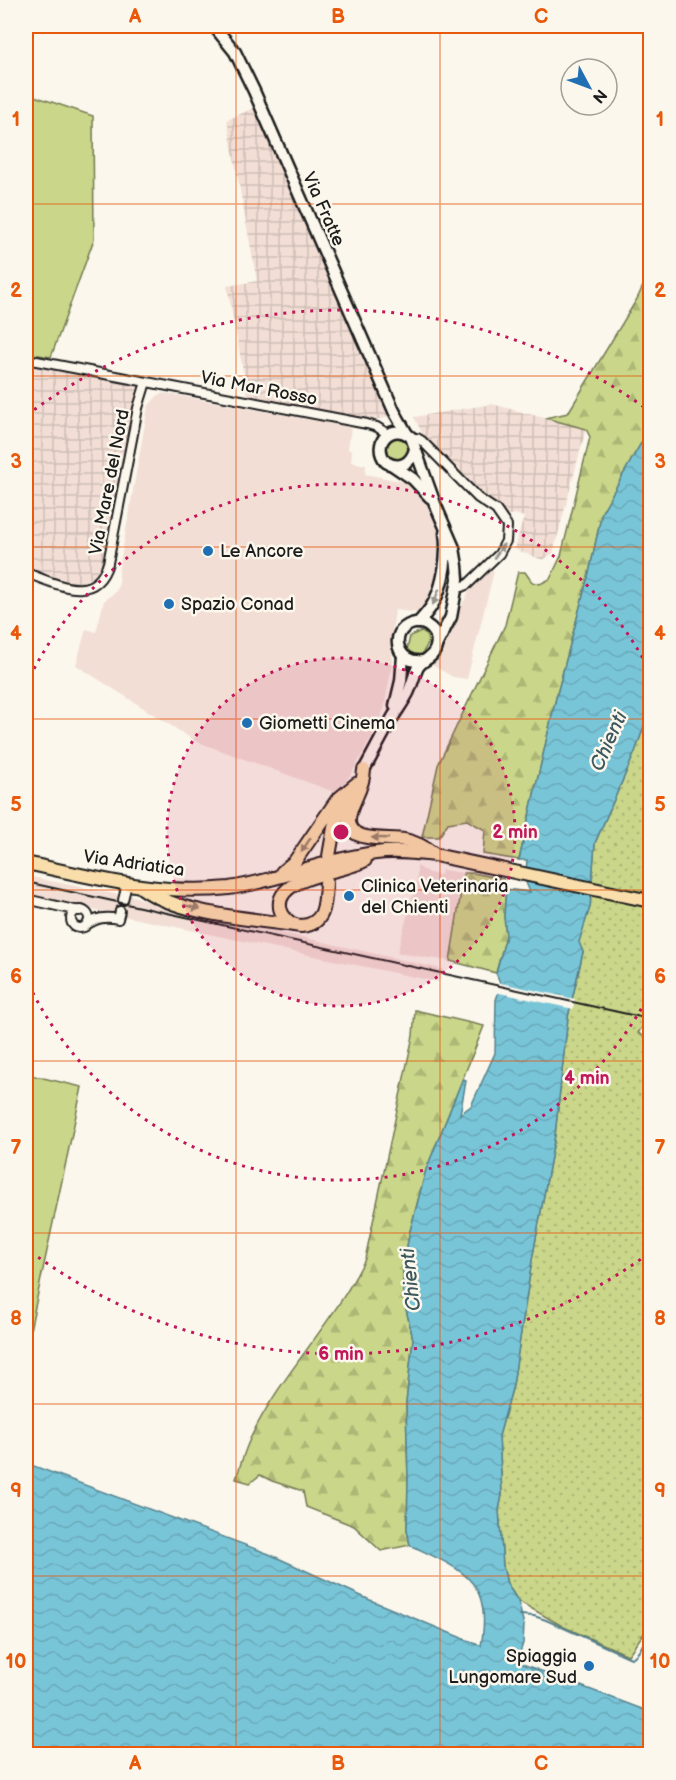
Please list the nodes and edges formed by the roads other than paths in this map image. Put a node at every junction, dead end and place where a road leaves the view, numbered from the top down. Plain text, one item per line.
1 (214, 26) edge
2 (26, 359) edge
3 (146, 382) junction
4 (394, 411) junction
5 (367, 424) junction
6 (388, 433) junction
7 (411, 441) junction
8 (380, 443) junction
9 (394, 466) junction
10 (435, 504) junction
11 (444, 524) junction
12 (26, 573) edge
13 (457, 589) junction
14 (418, 623) junction
15 (437, 644) junction
16 (403, 656) junction
17 (423, 661) junction
18 (393, 717) junction
19 (364, 770) junction
20 (356, 784) junction
21 (376, 853) junction
22 (329, 856) dead end
23 (439, 856) junction
24 (26, 863) edge
25 (273, 878) junction
26 (326, 882) dead end
27 (133, 885) junction
28 (26, 899) edge
29 (123, 900) dead end
30 (651, 901) edge
31 (55, 905) junction
32 (79, 911) junction
33 (119, 915) dead end
34 (71, 920) junction
35 (86, 925) junction
36 (296, 926) junction

1 - 4 main road, Via Fratte
2 - 3 street, Via Mar Rosso
3 - 5 street, Via Mar Rosso
3 - 12 street, Via Mare del Nord
4 - 6 main road
4 - 7 main road, Via Fratte
5 - 6 street, Via Mar Rosso
5 - 8 street
6 - 7 main road
6 - 8 main road
7 - 9 main road
7 - 10 main road, Via Fratte
13 -> 7 street
8 - 9 main road, Via Fratte
9 - 10 main road, Via Fratte
10 - 11 main road, Via Fratte
11 - 13 main road, Via Fratte
11 -> 14 main road, Via Fratte
13 - 15 main road, Via Fratte
14 - 15 main road
14 - 16 main road, Via Fratte
15 - 17 main road, Via Fratte
16 - 17 main road
16 - 18 main road, Via Fratte
17 - 18 main road, Via Fratte
18 - 19 main road, Via Fratte
19 - 20 main road
23 -> 19 main road
20 - 22 main road
20 -> 25 main road
21 - 23 main road
21 - 25 main road, Via Adriatica
21 - 36 main road
23 - 30 main road
24 - 27 main road, Via Adriatica
25 - 27 main road, Via Adriatica
26 - 36 main road
27 - 29 street
27 -> 36 main road
28 - 31 street
31 - 32 street
31 - 34 street
32 - 34 street
32 - 35 street
33 - 35 street
34 - 35 street

